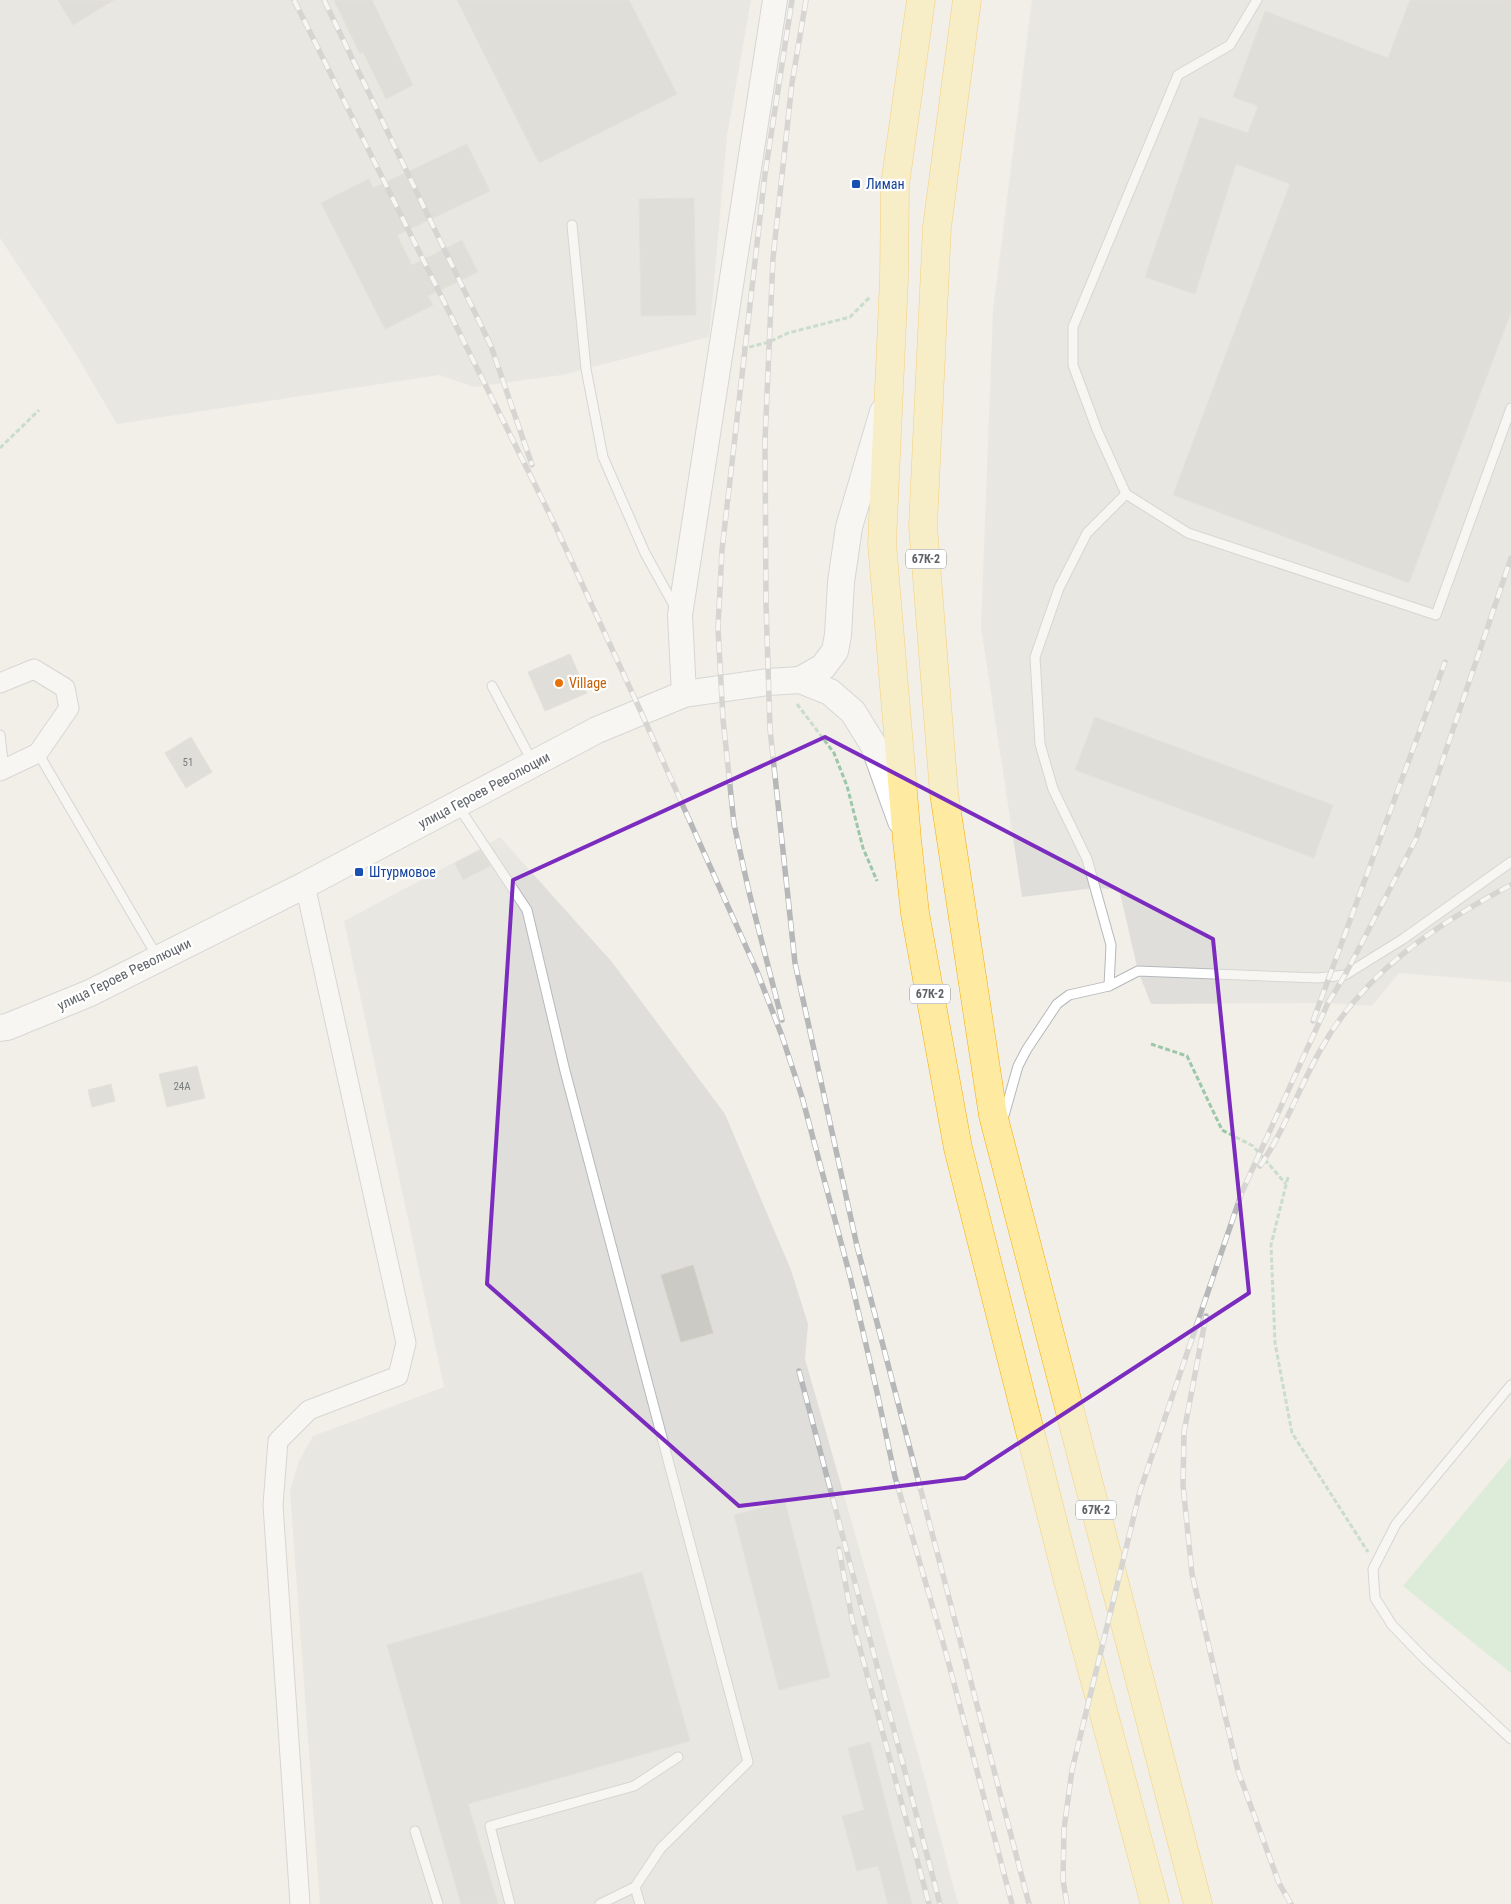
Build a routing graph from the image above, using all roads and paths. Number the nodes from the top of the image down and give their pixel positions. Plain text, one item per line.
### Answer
1 (775, 0) edge
2 (921, 0) edge
3 (967, 0) edge
4 (1257, 0) edge
5 (572, 224) dead end
6 (874, 294) dead end
7 (722, 353) junction
8 (889, 391) junction
9 (1511, 408) edge
10 (39, 410) dead end
11 (0, 448) edge
12 (1126, 494) junction
13 (680, 615) junction
14 (790, 681) junction
15 (0, 682) edge
16 (492, 686) dead end
17 (684, 694) junction
18 (0, 735) edge
19 (38, 753) junction
20 (533, 764) junction
21 (2, 770) edge
22 (457, 804) junction
23 (907, 840) junction
24 (1511, 862) edge
25 (876, 881) dead end
26 (305, 885) junction
27 (158, 958) junction
28 (1109, 986) junction
29 (0, 1028) edge
30 (1151, 1044) dead end
31 (998, 1135) junction
32 (1288, 1176) dead end
33 (1286, 1184) junction
34 (1511, 1385) edge
35 (1375, 1564) junction
36 (1511, 1739) edge
37 (678, 1757) dead end
38 (415, 1831) dead end
39 (635, 1887) junction
40 (300, 1904) edge
41 (438, 1904) edge
42 (510, 1904) edge
43 (600, 1904) edge
44 (640, 1904) edge
45 (1155, 1904) edge
46 (1198, 1904) edge

1 - 7 street
2 - 8 highway, 67К-2
3 - 31 highway, 67К-2
4 - 12 lane
5 - 13 lane
6 - 7 path
7 - 13 street
8 - 14 main road
8 - 23 highway, 67К-2
9 - 12 lane
10 - 11 path
12 - 28 lane
13 - 17 street
14 - 17 main road, улица Героев Революции
14 - 23 main road, улица Героев Революции
14 - 25 path
15 - 19 street
16 - 20 lane
17 - 20 main road, улица Героев Революции
18 - 21 lane
19 - 21 street
19 - 27 lane
20 - 22 main road, улица Героев Революции
22 - 26 main road, улица Героев Революции
22 - 39 lane
23 - 45 highway, 67К-2
24 - 28 lane
26 - 27 main road, улица Героев Революции
26 - 40 street
27 - 29 main road, улица Героев Революции
28 - 31 lane
30 - 33 path
31 - 46 highway, 67К-2
32 - 33 path
33 - 35 path
34 - 35 lane
35 - 36 lane
37 - 42 lane
38 - 41 lane
39 - 43 lane
39 - 44 lane

